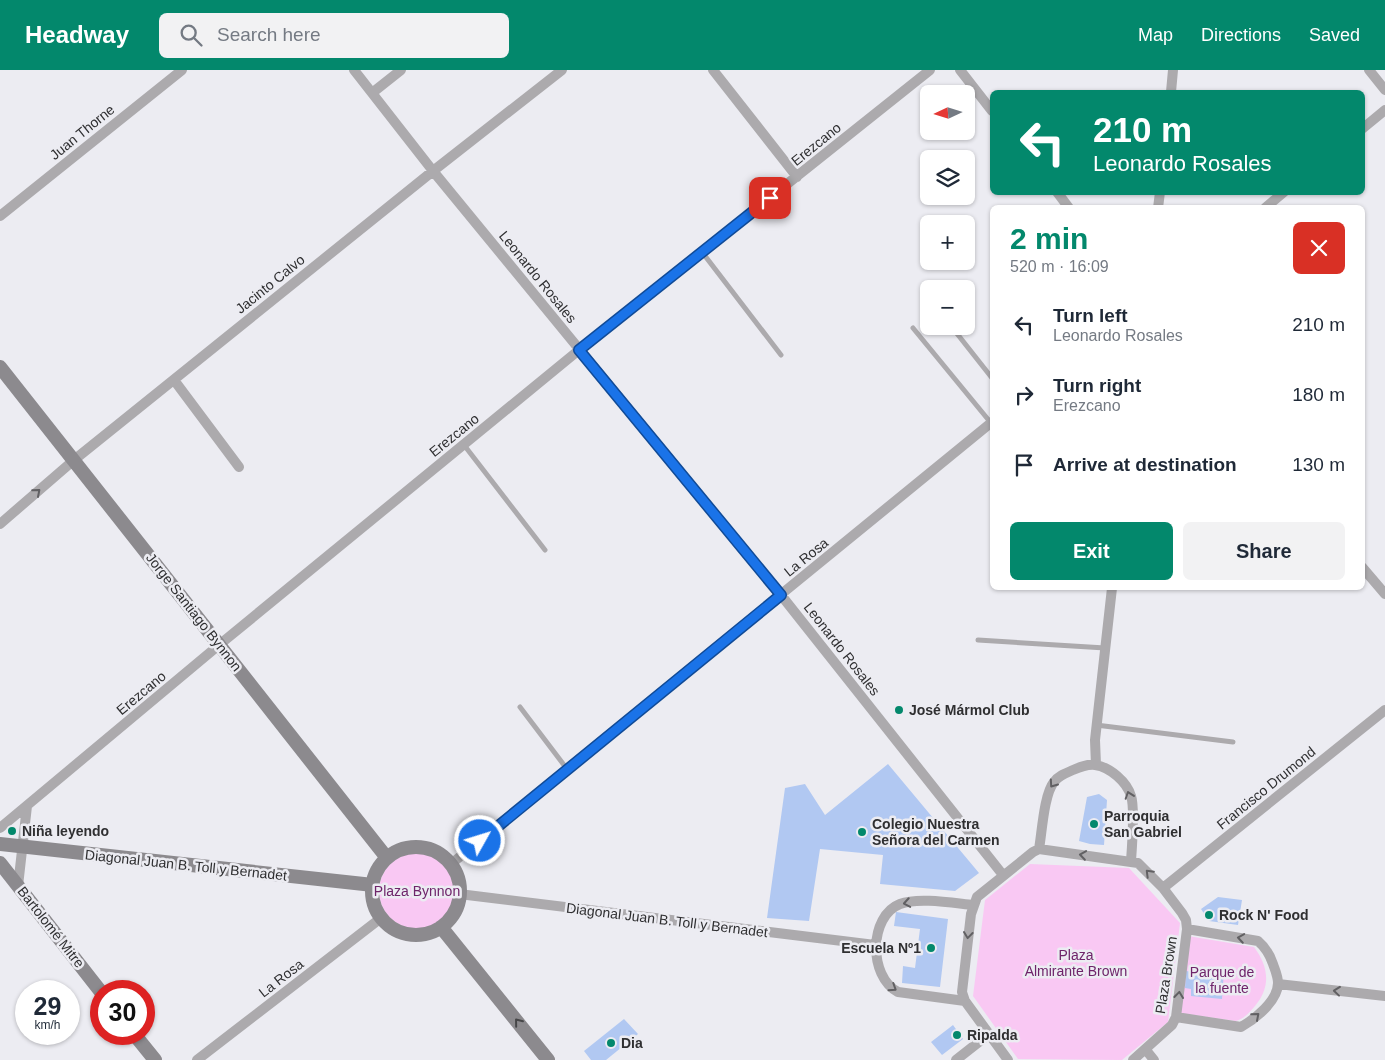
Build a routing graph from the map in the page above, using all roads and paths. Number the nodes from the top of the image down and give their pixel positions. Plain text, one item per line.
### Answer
1 (182, 70) edge
2 (354, 70) edge
3 (400, 70) edge
4 (562, 70) edge
5 (712, 70) edge
6 (930, 70) edge
7 (960, 70) edge
8 (1173, 70) edge
9 (1369, 70) edge
10 (1171, 90) edge
11 (1385, 90) edge
12 (372, 93) junction
13 (990, 108) edge
14 (1385, 110) edge
15 (1365, 127) edge
16 (433, 170) junction
17 (797, 176) junction
18 (1280, 195) edge
19 (1269, 205) edge
20 (0, 216) edge
21 (702, 252) junction
22 (913, 328) dead end
23 (958, 335) edge
24 (579, 350) junction
25 (781, 355) dead end
26 (0, 367) edge
27 (990, 375) edge
28 (174, 380) junction
29 (990, 421) edge
30 (990, 425) edge
31 (464, 445) junction
32 (74, 460) junction
33 (239, 467) dead end
34 (0, 524) edge
35 (545, 550) dead end
36 (1365, 571) edge
37 (1112, 590) edge
38 (1385, 594) edge
39 (781, 595) junction
40 (978, 640) dead end
41 (219, 645) junction
42 (1105, 648) junction
43 (520, 707) dead end
44 (1385, 710) edge
45 (1096, 725) junction
46 (1233, 742) dead end
47 (1096, 765) junction
48 (568, 769) junction
49 (27, 806) junction
50 (0, 828) edge
51 (0, 844) edge
52 (23, 847) junction
53 (1039, 849) junction
54 (387, 858) junction
55 (1131, 861) junction
56 (0, 863) edge
57 (451, 864) junction
58 (1003, 875) junction
59 (373, 885) junction
60 (18, 886) junction
61 (1163, 888) junction
62 (459, 894) junction
63 (973, 905) junction
64 (381, 918) junction
65 (441, 927) junction
66 (1187, 929) junction
67 (875, 945) junction
68 (92, 980) edge
69 (1278, 984) junction
70 (1385, 996) edge
71 (964, 1001) junction
72 (1176, 1017) junction
73 (989, 1034) junction
74 (143, 1045) edge
75 (1146, 1050) junction
76 (155, 1060) edge
77 (198, 1060) edge
78 (548, 1060) edge
79 (956, 1060) edge
80 (1008, 1060) edge
81 (1132, 1060) edge
82 (1154, 1060) edge

1 - 20 street, Juan Thorne
2 - 12 street, Leonardo Rosales
3 - 12 street
4 - 16 street, Jacinto Calvo
5 - 17 street
6 - 17 street, Erezcano
7 - 13 street
8 - 10 street
9 - 11 street
12 - 16 street, Leonardo Rosales
14 - 15 street
16 - 24 street, Leonardo Rosales
16 - 28 street, Jacinto Calvo
17 - 21 street, Erezcano
18 - 19 street
21 - 24 street, Erezcano
21 - 25 lane
22 - 29 lane
23 - 27 lane
24 - 31 street, Erezcano
24 - 39 street, Leonardo Rosales
26 - 32 street, Jorge Santiago Bynnon
28 - 32 street, Jacinto Calvo
28 - 33 street
30 - 39 street, La Rosa
31 - 35 lane
31 - 41 street, Erezcano
34 -> 32 street, Jacinto Calvo
32 - 41 street, Jorge Santiago Bynnon
36 - 38 street
37 - 42 street
39 - 48 street, La Rosa
39 - 58 street, Leonardo Rosales
40 - 42 lane
41 - 49 street, Erezcano
41 - 54 street, Jorge Santiago Bynnon
42 - 45 street
43 - 48 lane
44 - 61 street, Francisco Drumond
45 - 46 lane
45 - 47 street
47 -> 53 street
55 -> 47 street
48 - 57 street, La Rosa
49 - 50 street, Erezcano
49 - 52 street
51 - 52 street, Diagonal Juan B. Toll y Bernadet
52 - 59 street, Diagonal Juan B. Toll y Bernadet
52 - 60 street
55 -> 53 street, Plaza Brown
53 - 58 street
54 - 57 street
54 - 59 street
61 -> 55 street, Plaza Brown
56 - 60 street, Bartolomé Mitre
57 - 62 street
58 - 63 street
59 - 64 street
60 - 68 street, Bartolomé Mitre
61 - 66 street, Plaza Brown
62 - 65 street
62 - 67 street, Diagonal Juan B. Toll y Bernadet
63 -> 67 street
63 -> 71 street
64 - 65 street
64 - 77 street, La Rosa
78 -> 65 street
69 -> 66 street
72 -> 66 street, Plaza Brown
67 -> 71 street
70 -> 69 street
72 -> 69 street
71 - 73 street
72 - 75 street, Plaza Brown
73 - 79 street
73 - 80 street
74 - 76 street
75 - 81 street, Plaza Brown
75 - 82 street

